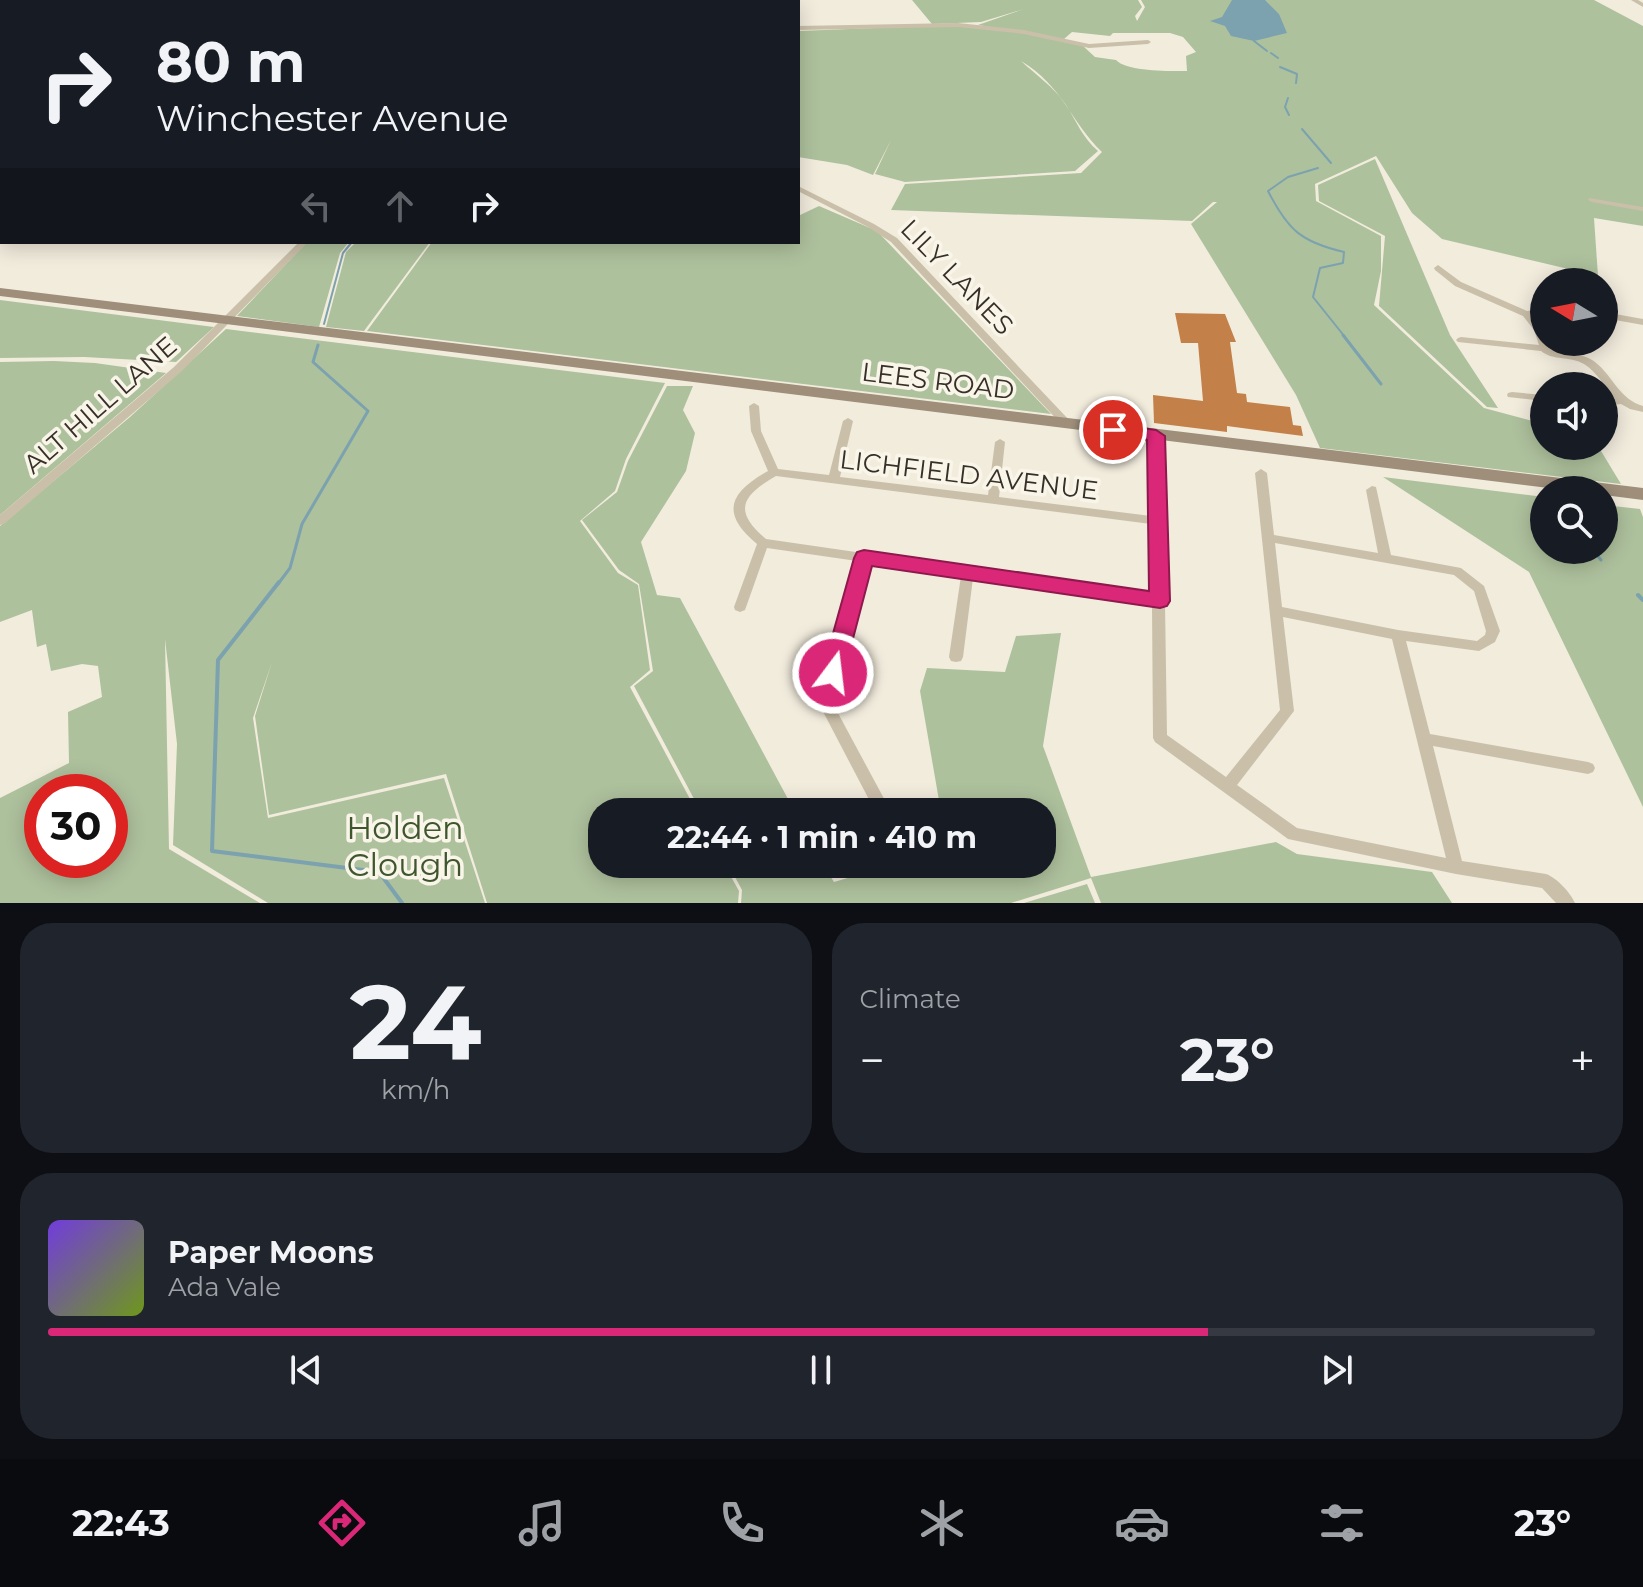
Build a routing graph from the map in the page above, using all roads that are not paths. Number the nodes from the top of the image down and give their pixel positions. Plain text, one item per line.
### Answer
1 (1634, 0) edge
2 (1643, 5) edge
3 (800, 28) edge
4 (1148, 42) dead end
5 (800, 189) edge
6 (1592, 200) dead end
7 (1643, 209) edge
8 (302, 244) edge
9 (1438, 268) dead end
10 (0, 292) edge
11 (1526, 314) junction
12 (1530, 314) edge
13 (1618, 318) edge
14 (1530, 319) edge
15 (227, 320) junction
16 (1643, 322) edge
17 (1454, 330) dead end
18 (1530, 347) edge
19 (1562, 356) edge
20 (1512, 395) dead end
21 (1530, 397) edge
22 (1618, 401) edge
23 (1621, 401) junction
24 (754, 406) dead end
25 (1643, 409) edge
26 (848, 421) dead end
27 (1066, 423) junction
28 (1156, 436) junction
29 (1000, 442) dead end
30 (774, 472) junction
31 (1261, 473) dead end
32 (833, 480) junction
33 (1372, 490) dead end
34 (1643, 494) edge
35 (993, 500) junction
36 (0, 521) edge
37 (1158, 521) junction
38 (1268, 538) junction
39 (763, 543) junction
40 (1385, 557) junction
41 (864, 558) junction
42 (968, 573) junction
43 (1160, 601) junction
44 (740, 607) dead end
45 (1276, 611) junction
46 (1398, 635) junction
47 (956, 657) dead end
48 (1425, 739) junction
49 (1588, 768) dead end
50 (1227, 787) junction
51 (876, 798) edge
52 (1456, 867) junction
53 (1567, 903) edge

1 - 2 street
3 - 4 street
5 - 27 street, LILY LANES
6 - 7 street
8 - 15 street, ALT HILL LANE
9 - 11 street
10 - 15 main road, LEES ROAD
11 - 12 street
11 - 14 street
13 - 16 street
15 - 27 main road, LEES ROAD
15 - 36 street, ALT HILL LANE
17 - 18 street
19 - 23 street
20 - 21 street
22 - 23 street
23 - 25 street
24 - 30 street
26 - 32 street
27 - 28 main road, LEES ROAD
28 - 34 main road, LEES ROAD
28 - 37 street
29 - 35 street
30 - 32 street, LICHFIELD AVENUE
30 - 39 street
31 - 38 street
32 - 35 street, LICHFIELD AVENUE
33 - 40 street
35 - 37 street, LICHFIELD AVENUE
37 - 43 street
38 - 40 street
38 - 45 street
39 - 41 street
39 - 44 street
40 - 46 street
41 - 42 street
41 - 51 street
42 - 43 street
42 - 47 street
43 - 50 street
45 - 46 street
45 - 50 street
46 - 48 street
48 - 49 street
48 - 52 street
50 - 52 street
52 - 53 street

